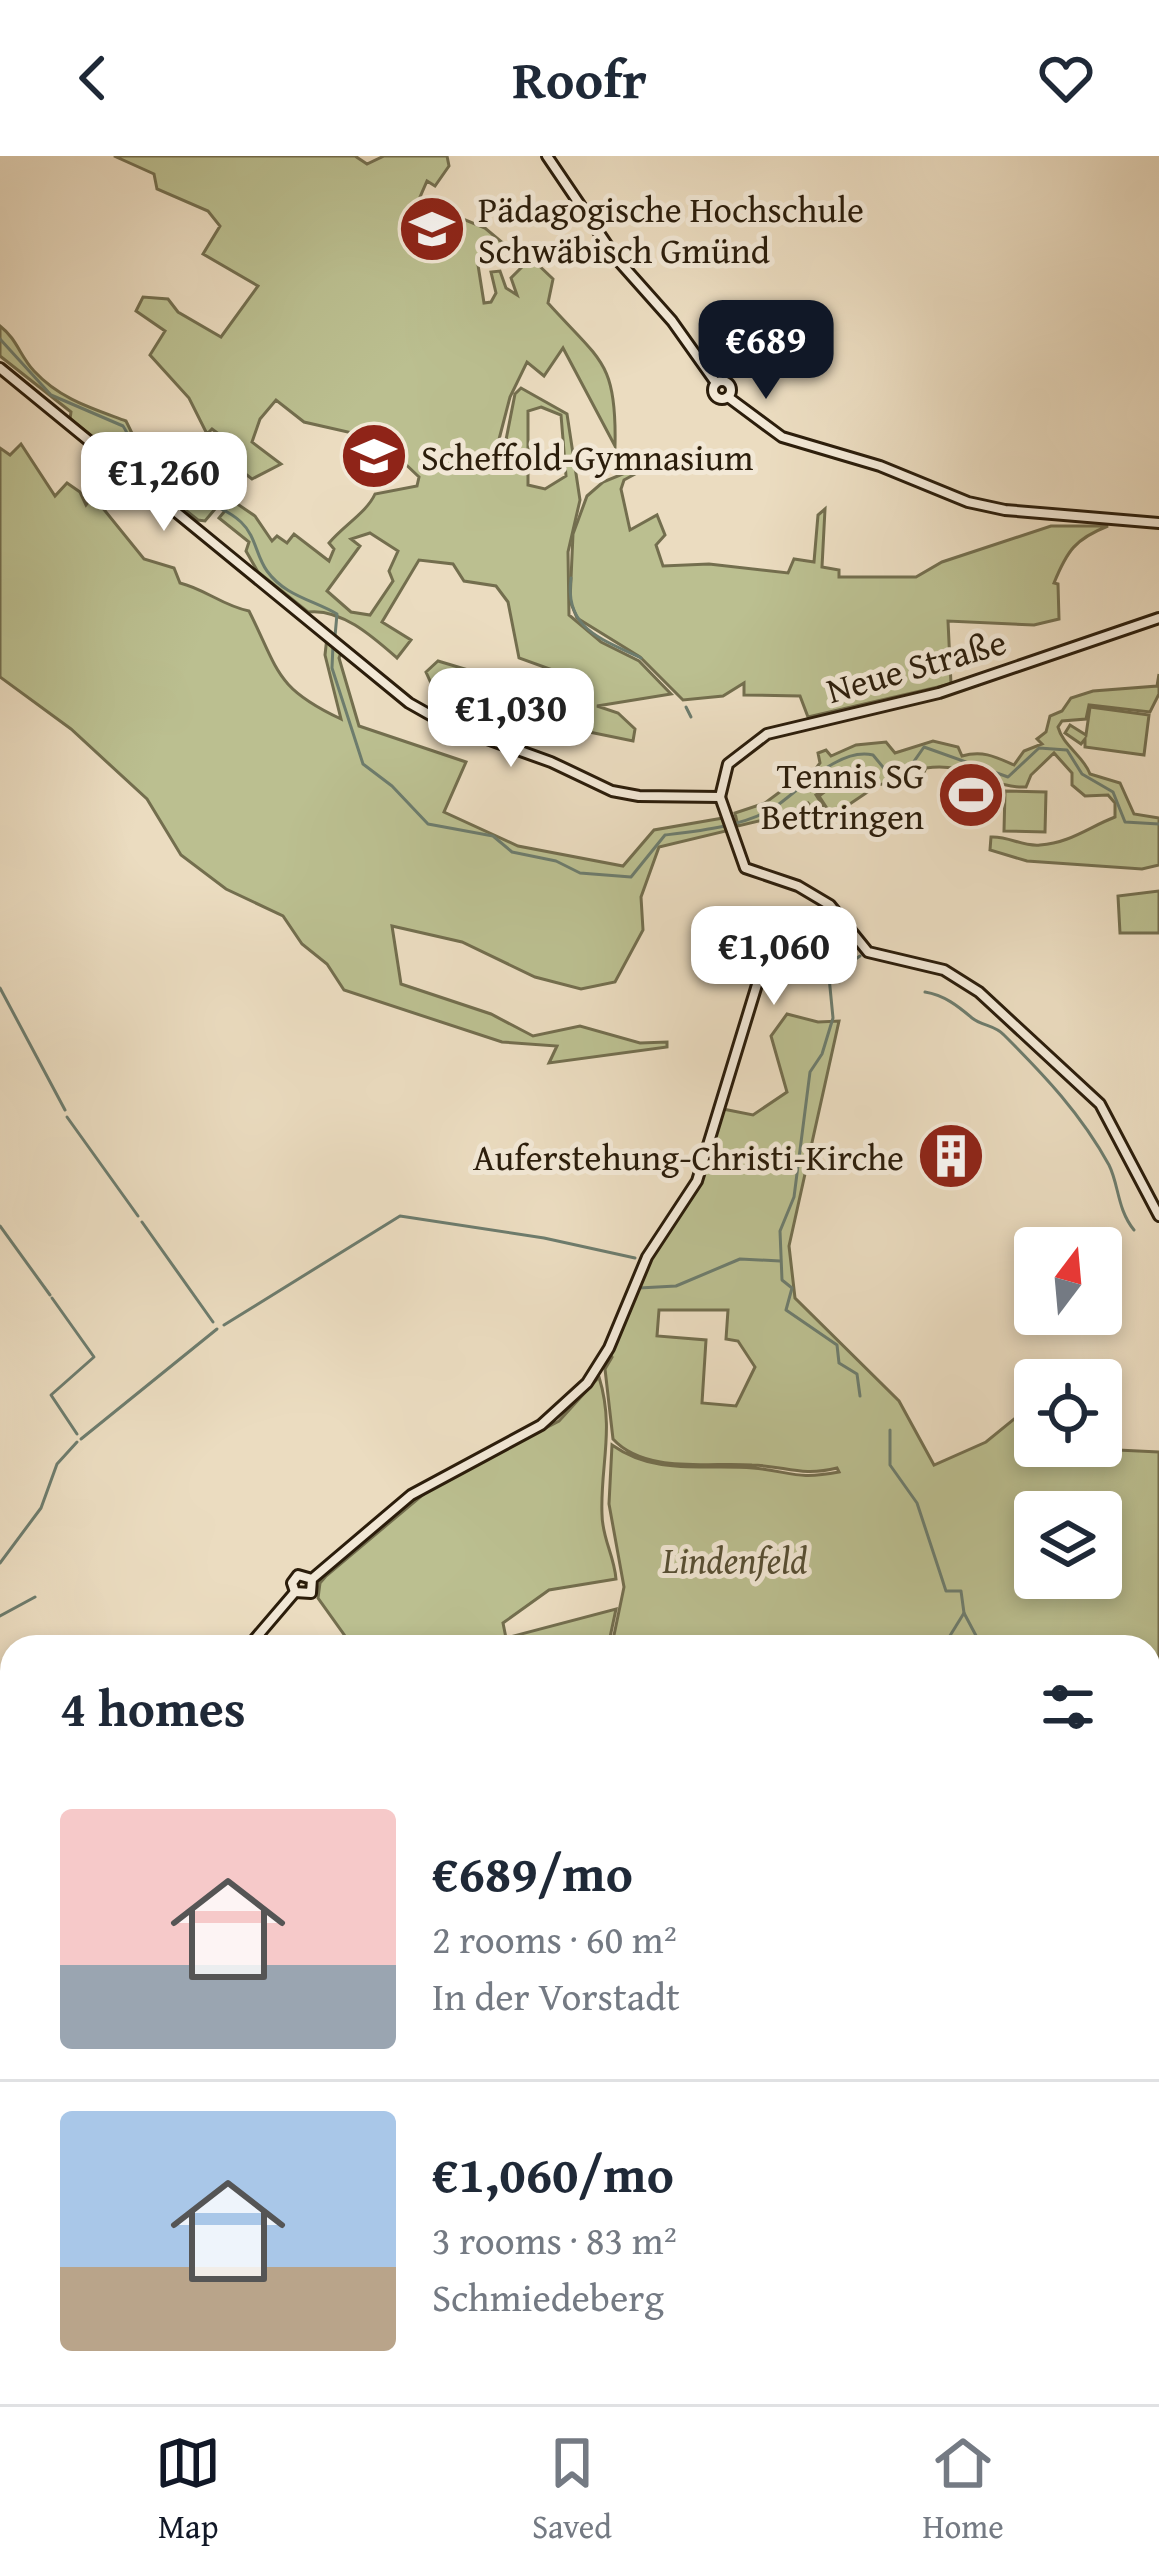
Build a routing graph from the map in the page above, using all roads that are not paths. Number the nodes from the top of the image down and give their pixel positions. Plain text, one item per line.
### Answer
1 (547, 156) edge
2 (0, 368) edge
3 (1159, 523) edge
4 (1159, 618) edge
5 (720, 796) junction
6 (855, 937) junction
7 (1159, 1216) edge
8 (258, 1635) edge

1 - 3 street
2 - 5 street
4 - 5 street, Neue Straße
5 - 6 street
6 - 7 street
6 - 8 street

